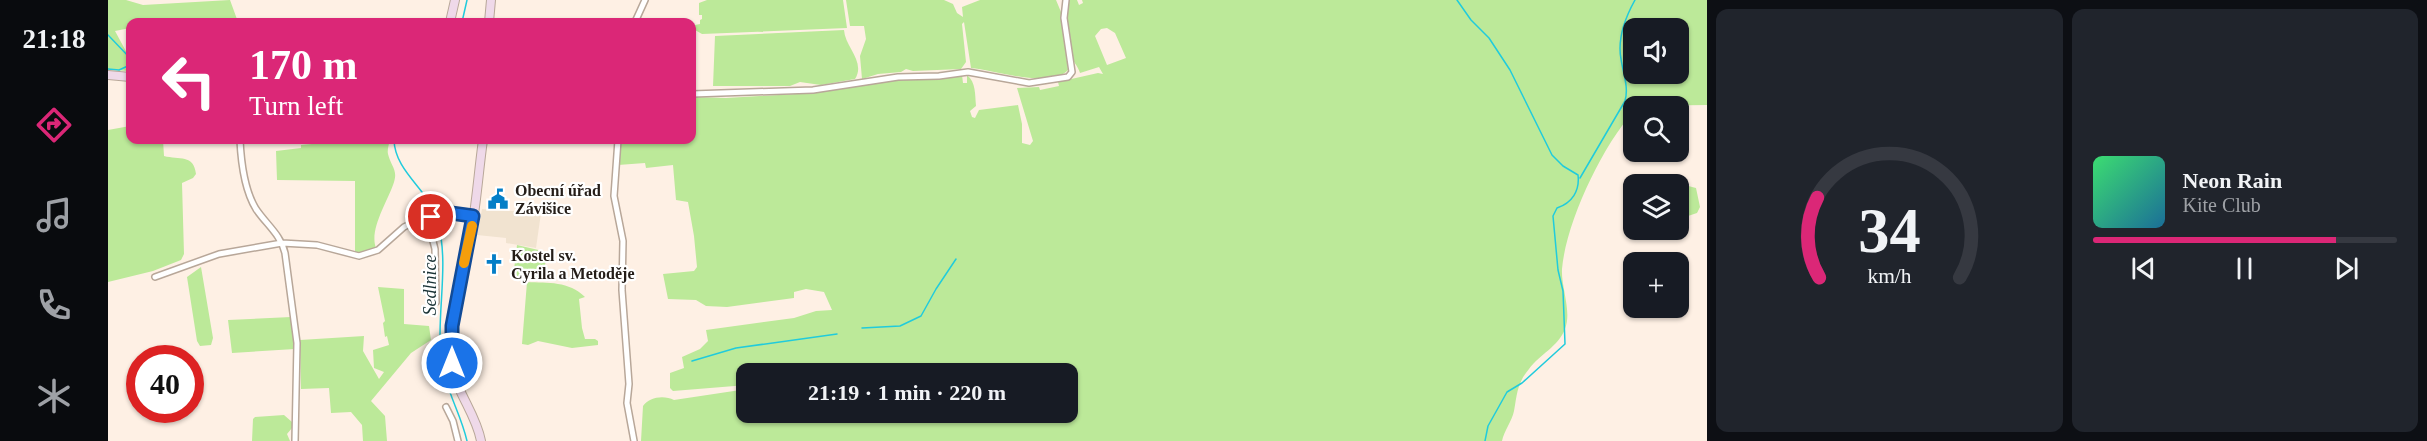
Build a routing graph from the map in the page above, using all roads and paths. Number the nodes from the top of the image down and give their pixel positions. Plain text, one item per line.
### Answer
1 (455, 0) edge
2 (490, 0) edge
3 (645, 0) edge
4 (1066, 0) edge
5 (451, 18) edge
6 (489, 18) edge
7 (637, 18) edge
8 (108, 75) edge
9 (126, 76) edge
10 (696, 94) edge
11 (241, 144) edge
12 (482, 144) edge
13 (618, 144) edge
14 (473, 216) junction
15 (429, 218) junction
16 (282, 243) junction
17 (155, 277) dead end
18 (436, 302) dead end
19 (446, 407) dead end
20 (295, 441) edge
21 (458, 441) edge
22 (481, 441) edge
23 (634, 441) edge

1 - 5 street
2 - 6 street
3 - 7 street
4 - 10 street
8 - 9 street
11 - 16 street
12 - 14 street
13 - 23 street
14 - 15 street
14 - 22 street
15 - 16 street
15 - 18 street
16 - 17 street
16 - 20 street
19 - 21 street

